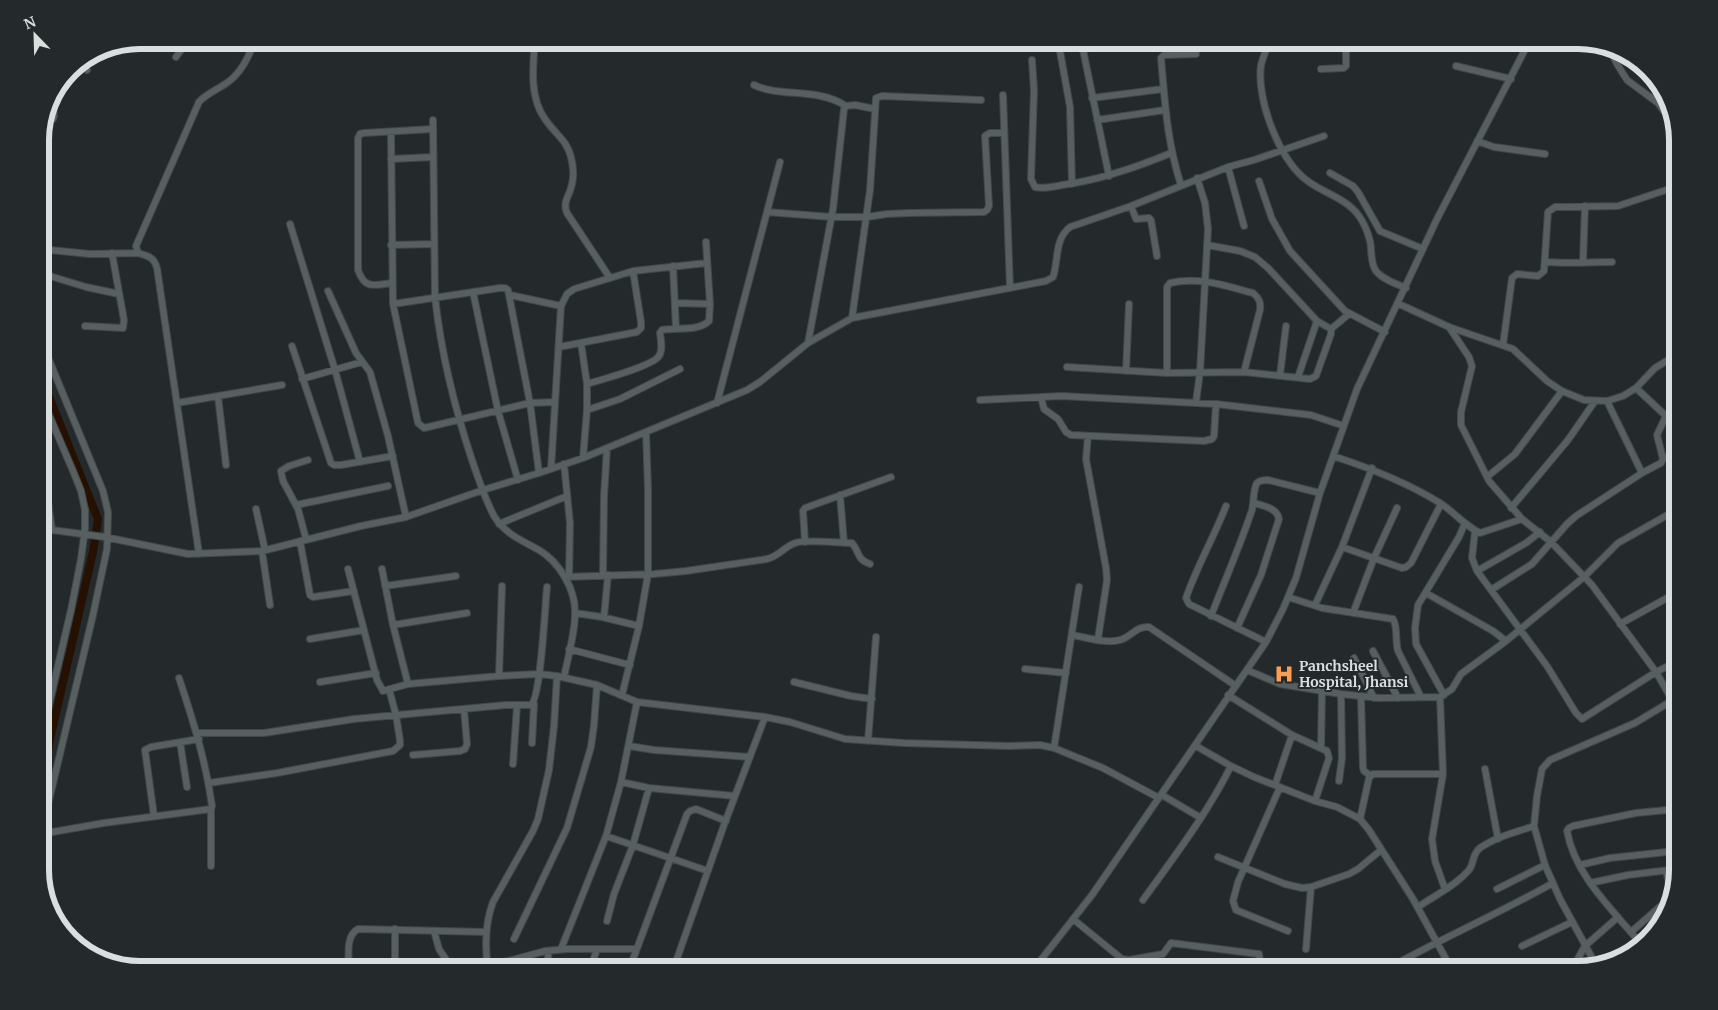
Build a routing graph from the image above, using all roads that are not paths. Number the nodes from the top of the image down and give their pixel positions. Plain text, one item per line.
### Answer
1 (182, 49) edge
2 (252, 49) edge
3 (535, 49) edge
4 (1060, 49) edge
5 (1083, 49) edge
6 (1267, 49) edge
7 (1346, 49) edge
8 (1526, 49) edge
9 (1196, 54) dead end
10 (1613, 56) edge
11 (176, 57) dead end
12 (1032, 60) dead end
13 (1456, 66) dead end
14 (85, 67) edge
15 (1321, 69) dead end
16 (87, 70) dead end
17 (1511, 79) junction
18 (754, 85) dead end
19 (1163, 89) junction
20 (1003, 95) dead end
21 (1092, 98) junction
22 (981, 100) dead end
23 (846, 106) junction
24 (875, 109) junction
25 (1165, 110) junction
26 (1665, 112) edge
27 (433, 120) dead end
28 (1097, 120) junction
29 (433, 130) junction
30 (391, 132) junction
31 (1004, 133) junction
32 (1324, 136) dead end
33 (1477, 141) junction
34 (1282, 151) junction
35 (1171, 153) junction
36 (1544, 154) dead end
37 (433, 157) junction
38 (391, 159) junction
39 (780, 162) dead end
40 (1228, 167) junction
41 (1330, 173) dead end
42 (1108, 176) junction
43 (1197, 178) junction
44 (1259, 181) dead end
45 (1072, 184) junction
46 (1181, 185) junction
47 (1669, 189) edge
48 (1131, 206) junction
49 (1585, 206) junction
50 (767, 212) junction
51 (832, 217) junction
52 (867, 217) junction
53 (290, 224) dead end
54 (1244, 226) dead end
55 (706, 242) dead end
56 (434, 244) junction
57 (391, 245) junction
58 (1207, 245) junction
59 (1423, 249) junction
60 (49, 250) edge
61 (138, 252) junction
62 (112, 253) junction
63 (1157, 256) dead end
64 (1546, 262) junction
65 (1583, 262) junction
66 (1612, 262) dead end
67 (708, 263) junction
68 (673, 266) junction
69 (633, 271) junction
70 (49, 276) edge
71 (610, 278) junction
72 (1205, 281) junction
73 (392, 283) junction
74 (1010, 288) junction
75 (1406, 288) junction
76 (328, 291) dead end
77 (473, 292) junction
78 (119, 294) junction
79 (510, 295) junction
80 (435, 297) junction
81 (675, 303) junction
82 (393, 304) junction
83 (710, 304) junction
84 (1129, 304) dead end
85 (1399, 304) junction
86 (561, 306) junction
87 (1349, 314) junction
88 (852, 318) junction
89 (1317, 321) junction
90 (85, 326) dead end
91 (1286, 326) dead end
92 (1448, 327) junction
93 (676, 329) junction
94 (1331, 329) junction
95 (1385, 332) junction
96 (581, 343) junction
97 (808, 343) junction
98 (1503, 344) junction
99 (292, 346) dead end
100 (559, 347) junction
101 (1669, 359) edge
102 (49, 360) edge
103 (362, 362) junction
104 (1067, 368) dead end
105 (680, 369) dead end
106 (335, 370) junction
107 (1126, 371) junction
108 (1200, 372) junction
109 (1244, 372) junction
110 (1167, 373) junction
111 (1280, 375) junction
112 (1298, 377) junction
113 (302, 379) junction
114 (586, 384) junction
115 (282, 385) dead end
116 (1636, 388) junction
117 (1562, 391) junction
118 (218, 396) junction
119 (1041, 397) junction
120 (980, 400) dead end
121 (1595, 401) junction
122 (1607, 401) junction
123 (555, 402) junction
124 (1196, 402) junction
125 (177, 403) junction
126 (530, 403) junction
127 (717, 403) junction
128 (1216, 404) junction
129 (586, 410) junction
130 (498, 411) junction
131 (49, 415) edge
132 (1666, 416) junction
133 (1669, 418) edge
134 (459, 420) junction
135 (1344, 426) junction
136 (646, 432) junction
137 (1088, 436) junction
138 (607, 448) junction
139 (393, 456) junction
140 (1333, 456) junction
141 (1669, 456) edge
142 (583, 458) junction
143 (1663, 459) junction
144 (308, 460) dead end
145 (360, 462) junction
146 (564, 464) junction
147 (226, 465) dead end
148 (1372, 468) junction
149 (551, 469) junction
150 (538, 473) junction
151 (1642, 473) junction
152 (891, 477) dead end
153 (1487, 477) junction
154 (518, 480) junction
155 (388, 486) dead end
156 (483, 490) junction
157 (1320, 493) junction
158 (840, 495) junction
159 (567, 496) junction
160 (1254, 503) junction
161 (1441, 504) junction
162 (296, 505) junction
163 (1226, 506) dead end
164 (1397, 508) dead end
165 (1512, 508) junction
166 (49, 509) edge
167 (256, 510) dead end
168 (1669, 514) edge
169 (406, 517) junction
170 (1522, 519) junction
171 (1465, 523) junction
172 (499, 524) junction
173 (49, 529) edge
174 (52, 530) junction
175 (1476, 531) junction
176 (1540, 532) junction
177 (87, 535) junction
178 (106, 538) junction
179 (303, 540) junction
180 (805, 542) junction
181 (1551, 542) junction
182 (844, 543) junction
183 (1342, 547) junction
184 (263, 550) junction
185 (199, 554) junction
186 (1374, 558) junction
187 (870, 564) dead end
188 (348, 569) dead end
189 (382, 569) dead end
190 (1477, 572) junction
191 (648, 574) junction
192 (605, 575) junction
193 (456, 576) dead end
194 (567, 577) junction
195 (1584, 577) junction
196 (385, 586) junction
197 (502, 586) dead end
198 (547, 587) dead end
199 (1079, 587) dead end
200 (1491, 590) junction
201 (354, 591) junction
202 (1426, 593) junction
203 (1288, 597) junction
204 (1669, 597) edge
205 (270, 605) dead end
206 (1316, 606) junction
207 (467, 613) dead end
208 (575, 613) junction
209 (1353, 613) junction
210 (1211, 616) junction
211 (604, 618) junction
212 (1620, 624) junction
213 (393, 625) junction
214 (639, 626) junction
215 (1237, 628) junction
216 (364, 630) junction
217 (1520, 630) junction
218 (1072, 635) junction
219 (876, 637) dead end
220 (1098, 639) junction
221 (310, 640) dead end
222 (1266, 642) junction
223 (1506, 642) junction
224 (569, 649) junction
225 (1373, 651) dead end
226 (1354, 658) dead end
227 (630, 665) junction
228 (1669, 666) edge
229 (1025, 669) dead end
230 (1247, 670) junction
231 (1656, 672) junction
232 (376, 673) junction
233 (1066, 673) junction
234 (539, 674) junction
235 (500, 676) junction
236 (561, 677) junction
237 (179, 678) dead end
238 (320, 682) dead end
239 (794, 682) dead end
240 (408, 684) junction
241 (597, 685) junction
242 (1236, 686) junction
243 (389, 690) junction
244 (1669, 690) edge
245 (1322, 691) junction
246 (1340, 694) junction
247 (622, 695) junction
248 (1228, 695) junction
249 (1442, 696) junction
250 (1361, 697) junction
251 (1374, 698) junction
252 (1398, 698) junction
253 (1421, 698) junction
254 (872, 699) junction
255 (637, 702) junction
256 (1669, 702) edge
257 (49, 704) edge
258 (534, 704) junction
259 (517, 706) junction
260 (464, 709) junction
261 (396, 715) junction
262 (765, 717) junction
263 (1292, 735) junction
264 (198, 736) junction
265 (868, 741) junction
266 (180, 742) junction
267 (532, 743) dead end
268 (629, 746) junction
269 (1196, 746) junction
270 (1054, 748) junction
271 (1321, 748) junction
272 (413, 755) dead end
273 (750, 757) junction
274 (513, 764) dead end
275 (1231, 766) junction
276 (1485, 768) dead end
277 (1443, 774) junction
278 (1371, 776) junction
279 (1339, 781) dead end
280 (621, 782) junction
281 (209, 783) junction
282 (1277, 786) junction
283 (187, 787) dead end
284 (649, 788) junction
285 (735, 796) junction
286 (1161, 796) junction
287 (1315, 801) junction
288 (49, 802) edge
289 (211, 809) junction
290 (1669, 810) edge
291 (154, 816) junction
292 (1201, 818) junction
293 (1360, 819) junction
294 (726, 821) junction
295 (1534, 826) junction
296 (49, 834) edge
297 (606, 836) junction
298 (1498, 839) junction
299 (633, 845) junction
300 (1381, 850) junction
301 (1667, 852) dead end
302 (1218, 858) dead end
303 (671, 859) junction
304 (1545, 865) junction
305 (1580, 865) junction
306 (211, 866) dead end
307 (1245, 867) junction
308 (708, 870) junction
309 (1666, 871) joint
310 (1668, 881) edge
311 (1553, 883) junction
312 (1590, 884) junction
313 (1311, 887) junction
314 (1444, 889) junction
315 (1497, 889) dead end
316 (1143, 900) dead end
317 (1663, 903) edge
318 (1418, 907) junction
319 (1618, 917) junction
320 (1073, 919) junction
321 (607, 921) dead end
322 (1572, 922) junction
323 (395, 929) junction
324 (434, 931) junction
325 (1288, 931) dead end
326 (486, 932) junction
327 (1632, 932) junction
328 (514, 939) dead end
329 (1637, 939) edge
330 (1437, 941) junction
331 (1522, 946) dead end
332 (1585, 946) junction
333 (561, 949) junction
334 (597, 949) junction
335 (636, 949) junction
336 (1306, 949) dead end
337 (549, 951) junction
338 (1593, 960) edge
339 (349, 961) edge
340 (395, 961) edge
341 (447, 961) edge
342 (487, 961) edge
343 (513, 961) edge
344 (547, 961) edge
345 (593, 961) edge
346 (632, 961) edge
347 (676, 961) edge
348 (1040, 961) edge
349 (1260, 961) edge
350 (1401, 961) edge
351 (1447, 961) edge
352 (1577, 961) edge

1 - 11 street
2 - 61 street
3 - 71 street
4 - 45 street
5 - 21 street
6 - 34 street
7 - 15 street
8 - 17 street
9 - 19 street
10 - 26 street
12 - 45 street
13 - 17 street
14 - 16 street
17 - 33 street
18 - 23 street
19 - 21 street
19 - 25 street
20 - 31 street
21 - 28 street
22 - 24 street
23 - 24 street
23 - 51 street
24 - 52 street
25 - 28 street
25 - 35 street
27 - 29 street
28 - 42 street
29 - 30 street
29 - 37 street
30 - 38 street
30 - 73 street
31 - 52 street
31 - 74 street
32 - 34 street
33 - 36 street
33 - 59 street
34 - 40 street
34 - 75 street
35 - 42 street
35 - 46 street
37 - 38 street
37 - 56 street
38 - 57 street
39 - 50 street
40 - 43 street
40 - 54 street
41 - 59 street
42 - 45 street
43 - 46 street
43 - 58 street
44 - 87 street
46 - 48 street
47 - 49 street
48 - 63 street
48 - 74 street
49 - 64 street
49 - 65 street
50 - 51 street
50 - 127 street
51 - 52 street
51 - 97 street
52 - 88 street
53 - 106 street
55 - 67 street
56 - 57 street
56 - 80 street
57 - 73 street
58 - 72 street
58 - 89 street
59 - 75 street
60 - 62 street
61 - 62 street
61 - 125 street
62 - 78 street
64 - 65 street
64 - 98 street
65 - 66 street
67 - 68 street
67 - 83 street
68 - 69 street
68 - 81 street
69 - 71 street
69 - 96 street
70 - 78 street
71 - 86 street
72 - 108 street
72 - 109 street
72 - 110 street
73 - 82 street
74 - 88 street
75 - 85 street
76 - 103 street
77 - 79 street
77 - 80 street
77 - 130 street
78 - 90 street
79 - 86 street
79 - 126 street
80 - 82 street
80 - 134 street
81 - 83 street
81 - 93 street
82 - 134 street
83 - 93 street
84 - 107 street
85 - 92 street
85 - 95 street
86 - 100 street
87 - 94 street
87 - 95 street
88 - 97 street
89 - 94 street
89 - 112 street
91 - 111 street
92 - 98 street
92 - 153 street
93 - 114 street
94 - 112 street
95 - 135 street
96 - 100 street
96 - 114 street
97 - 127 street
98 - 117 street
99 - 113 street
100 - 123 street
101 - 116 street
102 - 178 street
103 - 106 street
103 - 139 street
104 - 107 street
105 - 129 street
106 - 113 street
106 - 145 street
107 - 110 street
108 - 109 street
108 - 110 street
108 - 124 street
109 - 111 street
111 - 112 street
113 - 145 street
114 - 129 street
115 - 118 street
116 - 122 street
116 - 132 street
117 - 121 street
117 - 153 street
118 - 125 street
118 - 147 street
119 - 120 street
119 - 124 street
119 - 137 street
121 - 122 street
121 - 165 street
122 - 151 street
123 - 126 street
123 - 149 street
124 - 128 street
125 - 185 street
126 - 130 street
126 - 150 street
127 - 136 street
128 - 135 street
128 - 137 street
129 - 142 street
130 - 134 street
130 - 154 street
131 - 177 street
132 - 133 street
132 - 143 street
134 - 156 street
135 - 140 street
136 - 138 street
136 - 191 street
137 - 220 street
138 - 142 street
138 - 192 street
139 - 145 street
139 - 169 street
140 - 148 street
140 - 157 street
141 - 143 street
142 - 146 street
143 - 151 street
144 - 162 street
146 - 149 street
146 - 159 street
148 - 161 street
148 - 183 street
149 - 150 street
150 - 154 street
151 - 181 street
152 - 158 street
153 - 165 street
154 - 156 street
155 - 162 street
156 - 169 street
156 - 172 street
157 - 160 street
157 - 203 street
158 - 180 street
158 - 182 street
159 - 172 street
159 - 194 street
160 - 210 street
160 - 215 street
161 - 171 street
161 - 186 street
162 - 179 street
163 - 210 street
164 - 186 street
165 - 170 street
166 - 174 street
167 - 184 street
168 - 195 street
169 - 179 street
170 - 175 street
170 - 176 street
171 - 175 street
171 - 202 street
172 - 194 street
173 - 174 street
174 - 177 street
175 - 190 street
176 - 181 street
176 - 190 street
177 - 178 street
177 - 257 street
178 - 185 street
178 - 288 street
179 - 184 street
179 - 201 street
180 - 182 street
180 - 191 street
181 - 195 street
181 - 200 street
182 - 187 street
183 - 186 street
183 - 206 street
184 - 185 street
184 - 205 street
186 - 209 street
188 - 201 street
189 - 196 street
190 - 200 street
191 - 192 street
191 - 214 street
192 - 194 street
192 - 211 street
193 - 196 street
194 - 208 street
195 - 212 street
195 - 217 street
196 - 213 street
197 - 235 street
198 - 234 street
199 - 218 street
200 - 217 street
201 - 216 street
202 - 223 street
202 - 249 street
203 - 206 street
203 - 222 street
204 - 212 street
206 - 209 street
207 - 213 street
208 - 211 street
208 - 224 street
209 - 253 street
210 - 215 street
211 - 214 street
212 - 231 street
213 - 240 street
214 - 227 street
215 - 222 street
216 - 221 street
216 - 232 street
217 - 223 street
217 - 231 street
218 - 220 street
218 - 233 street
219 - 254 street
220 - 242 street
222 - 230 street
223 - 249 street
224 - 227 street
224 - 236 street
225 - 252 street
226 - 251 street
227 - 247 street
228 - 231 street
229 - 233 street
230 - 242 street
230 - 245 street
231 - 244 street
232 - 238 street
232 - 243 street
233 - 270 street
234 - 235 street
234 - 236 street
234 - 258 street
235 - 240 street
236 - 241 street
236 - 326 street
237 - 264 street
239 - 254 street
240 - 243 street
241 - 247 street
241 - 328 street
242 - 248 street
243 - 261 street
245 - 246 street
245 - 271 street
246 - 250 street
246 - 279 street
247 - 255 street
248 - 263 street
248 - 269 street
249 - 253 street
249 - 277 street
250 - 251 street
250 - 278 street
251 - 252 street
252 - 253 street
254 - 265 street
255 - 262 street
255 - 268 street
256 - 295 street
258 - 259 street
258 - 267 street
259 - 260 street
259 - 274 street
260 - 261 street
260 - 272 street
261 - 264 street
261 - 281 street
262 - 265 street
262 - 273 street
263 - 271 street
263 - 282 street
264 - 266 street
264 - 281 street
265 - 270 street
266 - 283 street
266 - 291 street
268 - 273 street
268 - 280 street
269 - 275 street
269 - 286 street
270 - 286 street
271 - 287 street
273 - 285 street
275 - 282 street
275 - 292 street
276 - 298 street
277 - 278 street
277 - 314 street
278 - 293 street
280 - 284 street
280 - 297 street
281 - 289 street
282 - 287 street
282 - 307 street
284 - 285 street
284 - 299 street
285 - 294 street
286 - 292 street
286 - 320 street
287 - 293 street
289 - 291 street
289 - 306 street
290 - 305 street
291 - 296 street
292 - 316 street
293 - 300 street
294 - 303 street
294 - 308 street
295 - 298 street
295 - 304 street
297 - 299 street
297 - 333 street
298 - 314 street
299 - 303 street
299 - 321 street
300 - 313 street
300 - 318 street
301 - 305 street
302 - 307 street
303 - 308 street
303 - 335 street
304 - 311 street
304 - 315 street
305 - 312 street
307 - 313 street
307 - 325 street
308 - 347 street
309 - 310 street
309 - 312 street
311 - 322 street
311 - 330 street
312 - 319 street
313 - 336 street
314 - 318 street
317 - 327 street
318 - 330 street
319 - 327 street
319 - 332 street
320 - 348 street
320 - 349 street
322 - 331 street
322 - 332 street
323 - 324 street
323 - 339 street
323 - 340 street
324 - 326 street
324 - 341 street
326 - 342 street
327 - 329 street
330 - 350 street
330 - 351 street
332 - 338 street
332 - 352 street
333 - 334 street
333 - 337 street
334 - 335 street
334 - 345 street
335 - 346 street
337 - 343 street
337 - 344 street

